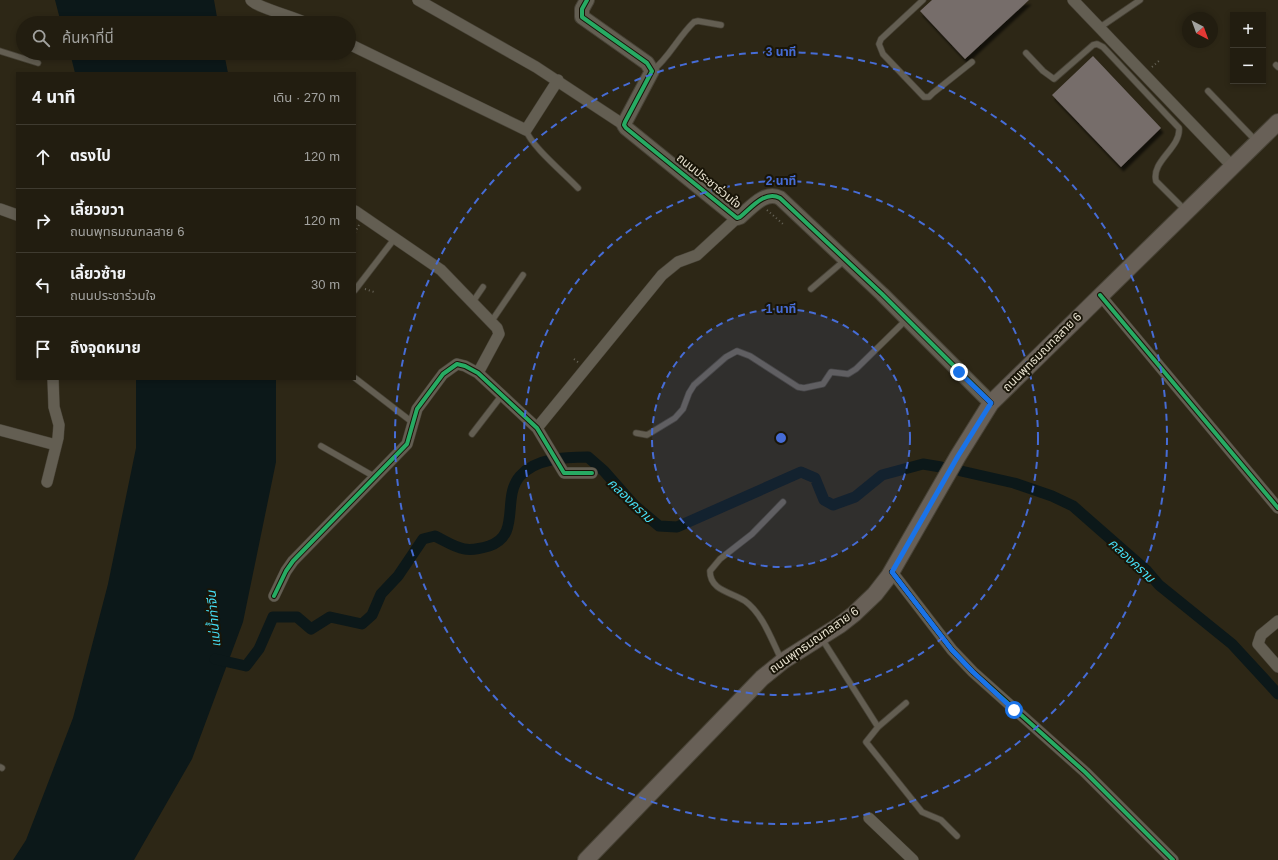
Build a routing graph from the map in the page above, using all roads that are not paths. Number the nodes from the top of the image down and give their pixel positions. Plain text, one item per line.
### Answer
1 (251, 0) edge
2 (418, 0) edge
3 (587, 0) edge
4 (923, 0) edge
5 (1073, 0) edge
6 (1140, 0) edge
7 (289, 16) edge
8 (721, 25) dead end
9 (1099, 28) junction
10 (356, 47) edge
11 (0, 51) edge
12 (1026, 53) dead end
13 (16, 56) edge
14 (28, 60) edge
15 (972, 62) dead end
16 (38, 63) dead end
17 (652, 71) junction
18 (558, 80) junction
19 (1208, 91) dead end
20 (1278, 122) edge
21 (624, 125) junction
22 (526, 130) junction
23 (1257, 142) junction
24 (1232, 166) junction
25 (578, 188) dead end
26 (0, 209) edge
27 (1186, 211) junction
28 (356, 213) edge
29 (16, 215) edge
30 (737, 218) junction
31 (395, 238) junction
32 (845, 260) junction
33 (523, 275) dead end
34 (483, 287) dead end
35 (356, 289) edge
36 (811, 289) dead end
37 (1100, 295) junction
38 (472, 303) junction
39 (906, 320) junction
40 (491, 322) junction
41 (478, 373) junction
42 (356, 379) edge
43 (53, 380) edge
44 (502, 395) junction
45 (991, 403) junction
46 (412, 422) junction
47 (537, 428) junction
48 (0, 430) edge
49 (636, 433) dead end
50 (472, 434) dead end
51 (56, 445) junction
52 (321, 446) dead end
53 (592, 473) dead end
54 (375, 477) junction
55 (47, 482) dead end
56 (783, 502) dead end
57 (1278, 508) edge
58 (892, 572) junction
59 (274, 596) dead end
60 (1278, 621) edge
61 (820, 637) junction
62 (783, 661) junction
63 (1278, 667) edge
64 (906, 703) dead end
65 (878, 727) junction
66 (869, 818) dead end
67 (957, 836) dead end
68 (588, 859) edge
69 (913, 860) edge
70 (1173, 860) edge

1 - 7 street
2 - 18 street
3 - 17 street
4 - 15 lane
5 - 9 street
6 - 9 lane
8 - 17 lane
9 - 24 street
10 - 22 street
11 - 13 lane
12 - 27 lane
14 - 16 lane
17 - 21 street
18 - 21 street
18 - 22 street
19 - 23 lane
20 - 23 main road, ถนนพุทธมณฑลสาย 6
21 - 30 street, ถนนประชาร่วมใจ
22 - 25 lane
23 - 24 main road, ถนนพุทธมณฑลสาย 6
24 - 27 main road, ถนนพุทธมณฑลสาย 6
26 - 29 street
27 - 37 main road, ถนนพุทธมณฑลสาย 6
28 - 31 street
30 - 32 street, ถนนประชาร่วมใจ
30 - 47 street
31 - 35 lane
31 - 38 street
32 - 36 lane
32 - 39 street, ถนนประชาร่วมใจ
33 - 40 lane
34 - 38 lane
37 - 45 main road, ถนนพุทธมณฑลสาย 6
37 - 57 street
38 - 40 street
39 - 45 street, ถนนประชาร่วมใจ
39 - 49 lane
40 - 41 street
41 - 44 street
41 - 46 street
42 - 46 lane
43 - 51 street
44 - 47 street
44 - 50 lane
45 - 58 main road, ถนนพุทธมณฑลสาย 6
46 - 54 street
47 - 53 street
48 - 51 street
51 - 55 street
52 - 54 lane
54 - 59 street
56 - 62 lane
58 - 61 main road, ถนนพุทธมณฑลสาย 6
58 - 70 street
60 - 63 street
61 - 62 main road, ถนนพุทธมณฑลสาย 6
61 - 65 lane
62 - 68 main road, ถนนพุทธมณฑลสาย 6
64 - 65 lane
65 - 67 lane
66 - 69 street

